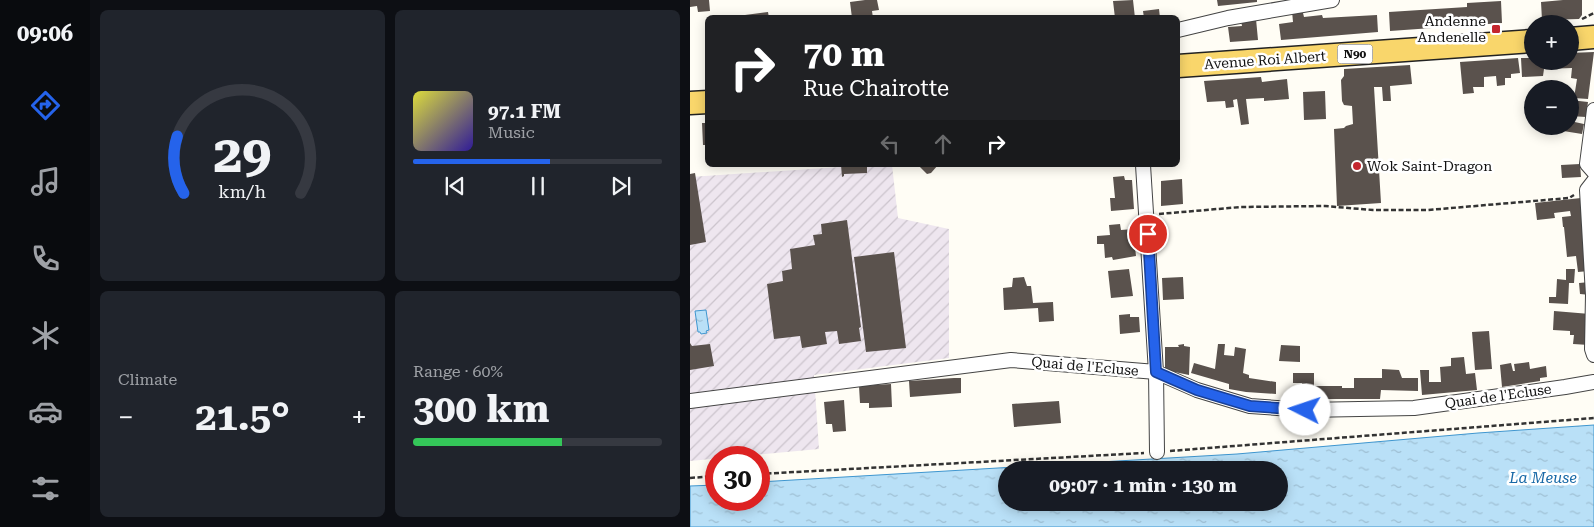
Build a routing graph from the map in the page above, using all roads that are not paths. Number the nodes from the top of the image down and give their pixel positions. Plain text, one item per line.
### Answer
1 (1332, 0) edge
2 (1180, 30) edge
3 (1594, 37) edge
4 (1579, 38) edge
5 (1524, 42) edge
6 (1180, 66) edge
7 (705, 102) edge
8 (690, 103) edge
9 (1594, 110) edge
10 (1143, 167) edge
11 (1594, 172) edge
12 (1591, 185) edge
13 (1594, 355) edge
14 (1156, 372) junction
15 (1594, 382) edge
16 (690, 401) edge
17 (1157, 452) road end

1 - 2 street
3 - 4 main road
5 - 6 main road, Avenue Roi Albert / N90
7 - 8 main road
9 - 11 street
10 - 14 street
12 - 13 street
14 - 15 street, Quai de l'Ecluse
14 - 16 street, Quai de l'Ecluse
14 - 17 street

